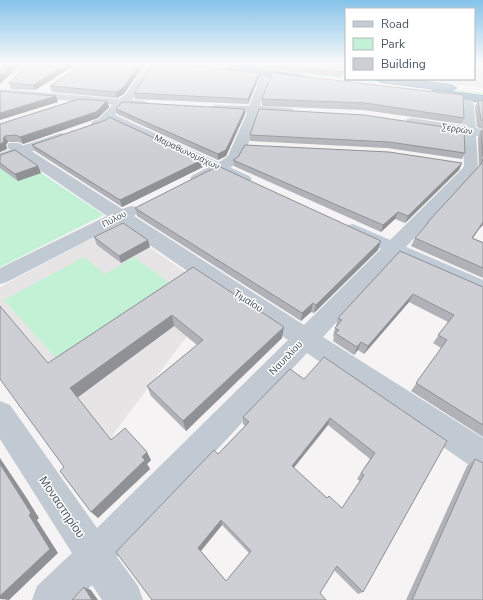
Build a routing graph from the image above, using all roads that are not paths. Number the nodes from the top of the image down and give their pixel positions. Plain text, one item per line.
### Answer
1 (20, 92) edge
2 (42, 92) edge
3 (124, 92) edge
4 (132, 92) edge
5 (260, 92) edge
6 (439, 92) edge
7 (38, 95) junction
8 (476, 98) edge
9 (86, 99) junction
10 (120, 103) junction
11 (159, 105) edge
12 (59, 107) edge
13 (206, 107) edge
14 (252, 110) junction
15 (299, 112) edge
16 (109, 116) junction
17 (401, 121) edge
18 (88, 124) edge
19 (70, 130) edge
20 (476, 132) edge
21 (240, 146) junction
22 (256, 146) edge
23 (12, 149) edge
24 (0, 158) edge
25 (219, 167) junction
26 (184, 185) edge
27 (260, 186) edge
28 (148, 202) edge
29 (120, 216) junction
30 (336, 221) edge
31 (393, 248) junction
32 (0, 277) edge
33 (483, 289) edge
34 (305, 339) junction
35 (0, 414) edge
36 (483, 456) edge
37 (94, 556) junction
38 (51, 600) edge
39 (124, 600) edge

1 - 7 street
2 - 7 street
3 - 10 street
4 - 10 street
5 - 14 street
6 - 8 highway
7 - 9 street
8 - 20 street, Ναυπλίου
9 - 10 street
9 - 12 street
10 - 11 street
10 - 16 street
13 - 14 street
14 - 15 street
14 - 21 street
16 - 18 street
16 - 25 street, Μαραθωνομάχων
17 - 20 street, Σερρών
19 - 23 street
20 - 31 street, Ναυπλίου
21 - 22 street
21 - 25 street
23 - 24 street
23 - 29 street, Τιμαίου
25 - 26 street
25 - 27 street, Μαραθωνομάχων
28 - 29 street, Πύλου
29 - 32 street, Πύλου
29 - 34 street, Τιμαίου
30 - 31 street
31 - 33 street
31 - 34 street, Ναυπλίου
34 - 36 street, Τιμαίου
34 - 37 street, Ναυπλίου
35 - 37 street, Μοναστηρίου
37 - 38 street, Ναυπλίου
37 - 39 street, Μοναστηρίου

